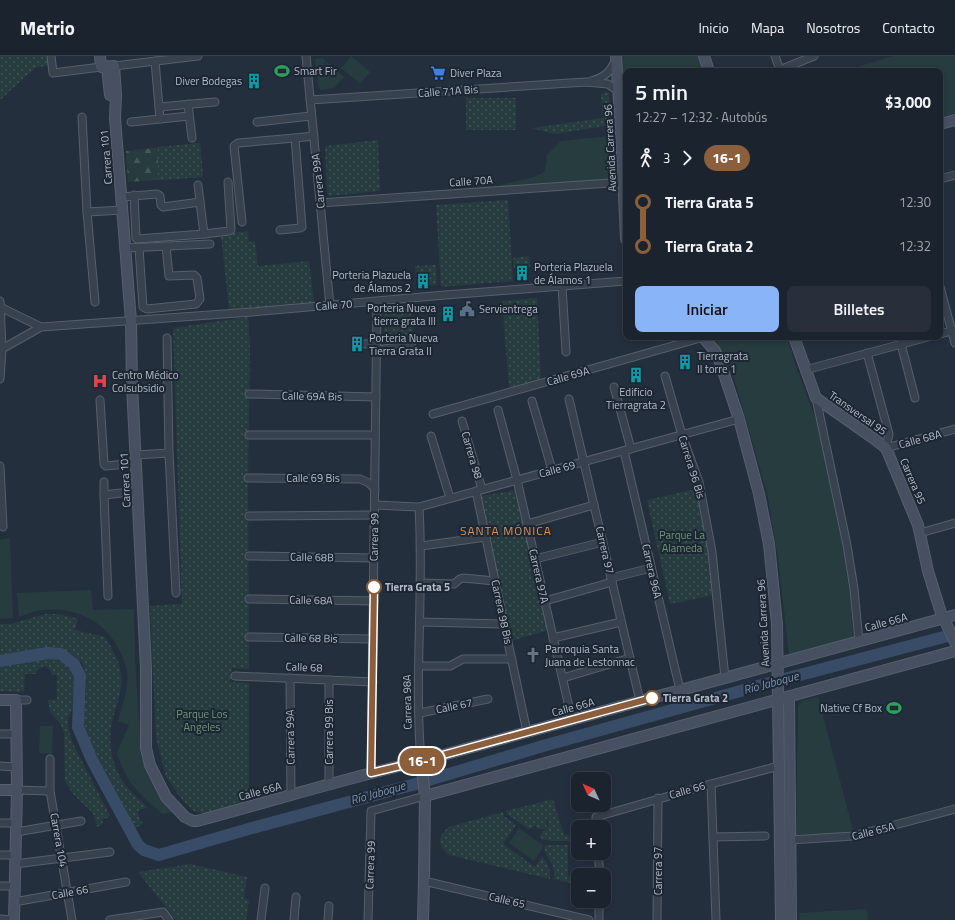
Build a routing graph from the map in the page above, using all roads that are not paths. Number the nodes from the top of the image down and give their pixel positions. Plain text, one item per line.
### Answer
1 (51, 56) edge
2 (100, 56) edge
3 (198, 56) edge
4 (306, 56) edge
5 (704, 56) edge
6 (775, 56) edge
7 (814, 56) edge
8 (186, 57) edge
9 (616, 58) edge
10 (141, 59) edge
11 (155, 61) junction
12 (107, 67) junction
13 (708, 68) edge
14 (778, 68) edge
15 (783, 68) edge
16 (586, 82) junction
17 (618, 91) junction
18 (310, 100) junction
19 (215, 102) dead end
20 (188, 104) junction
21 (159, 107) junction
22 (189, 116) junction
23 (312, 116) junction
24 (82, 117) dead end
25 (160, 119) junction
26 (955, 120) edge
27 (131, 122) dead end
28 (257, 122) dead end
29 (943, 123) edge
30 (623, 124) edge
31 (314, 136) junction
32 (192, 138) dead end
33 (295, 138) junction
34 (955, 175) edge
35 (943, 178) edge
36 (228, 182) dead end
37 (623, 182) edge
38 (198, 185) dead end
39 (134, 195) junction
40 (122, 196) junction
41 (200, 202) junction
42 (320, 203) junction
43 (123, 210) junction
44 (87, 212) junction
45 (242, 222) dead end
46 (280, 230) dead end
47 (204, 234) junction
48 (210, 244) dead end
49 (166, 246) junction
50 (126, 248) junction
51 (139, 248) junction
52 (623, 280) edge
53 (562, 286) junction
54 (943, 297) edge
55 (95, 302) dead end
56 (377, 302) junction
57 (0, 305) edge
58 (330, 306) junction
59 (131, 321) junction
60 (41, 327) junction
61 (953, 330) edge
62 (943, 333) edge
63 (166, 338) dead end
64 (693, 340) edge
65 (706, 340) edge
66 (795, 340) edge
67 (916, 340) edge
68 (376, 342) junction
69 (955, 342) edge
70 (365, 344) dead end
71 (900, 344) junction
72 (1, 350) edge
73 (376, 350) junction
74 (414, 350) dead end
75 (566, 352) dead end
76 (866, 353) junction
77 (805, 370) junction
78 (665, 376) dead end
79 (0, 379) edge
80 (614, 386) dead end
81 (249, 394) dead end
82 (376, 397) junction
83 (816, 398) junction
84 (915, 398) dead end
85 (569, 399) dead end
86 (100, 400) dead end
87 (532, 401) dead end
88 (498, 410) dead end
89 (433, 414) dead end
90 (739, 420) junction
91 (462, 421) dead end
92 (955, 430) edge
93 (249, 435) dead end
94 (376, 435) junction
95 (682, 435) junction
96 (431, 436) dead end
97 (886, 448) junction
98 (628, 450) junction
99 (169, 453) junction
100 (136, 459) junction
101 (584, 462) junction
102 (0, 466) edge
103 (552, 470) junction
104 (248, 478) dead end
105 (517, 480) junction
106 (104, 482) dead end
107 (375, 489) junction
108 (479, 490) junction
109 (138, 491) junction
110 (104, 495) junction
111 (450, 498) junction
112 (375, 505) junction
113 (594, 505) junction
114 (419, 506) junction
115 (375, 515) junction
116 (249, 516) dead end
117 (955, 523) edge
118 (527, 524) junction
119 (3, 527) dead end
120 (920, 532) junction
121 (486, 537) junction
122 (603, 542) junction
123 (421, 546) junction
124 (249, 556) dead end
125 (374, 558) junction
126 (535, 559) junction
127 (651, 568) junction
128 (611, 580) junction
129 (495, 581) junction
130 (421, 583) junction
131 (176, 593) dead end
132 (108, 596) dead end
133 (249, 599) dead end
134 (545, 600) junction
135 (374, 601) junction
136 (955, 615) edge
137 (420, 622) junction
138 (621, 622) junction
139 (944, 622) junction
140 (504, 624) junction
141 (249, 637) dead end
142 (553, 638) junction
143 (373, 639) junction
144 (954, 641) edge
145 (859, 642) junction
146 (955, 651) edge
147 (630, 658) junction
148 (512, 659) junction
149 (419, 666) junction
150 (778, 666) junction
151 (235, 676) dead end
152 (290, 678) junction
153 (562, 678) junction
154 (725, 678) junction
155 (329, 680) junction
156 (373, 682) junction
157 (680, 690) junction
158 (778, 695) junction
159 (789, 697) junction
160 (488, 699) dead end
161 (0, 700) edge
162 (16, 700) junction
163 (27, 700) dead end
164 (640, 702) junction
165 (420, 713) junction
166 (572, 720) junction
167 (527, 732) junction
168 (0, 734) edge
169 (16, 734) junction
170 (50, 759) dead end
171 (421, 764) junction
172 (0, 766) edge
173 (779, 766) junction
174 (16, 767) junction
175 (371, 773) junction
176 (711, 784) junction
177 (329, 785) junction
178 (0, 790) edge
179 (16, 790) junction
180 (50, 791) junction
181 (424, 791) junction
182 (291, 796) junction
183 (658, 798) junction
184 (955, 809) edge
185 (596, 820) edge
186 (81, 821) dead end
187 (197, 821) joint
188 (0, 823) edge
189 (56, 826) junction
190 (16, 828) junction
191 (765, 836) dead end
192 (713, 837) junction
193 (790, 840) junction
194 (110, 852) dead end
195 (0, 855) edge
196 (62, 858) junction
197 (15, 860) junction
198 (424, 881) junction
199 (126, 882) dead end
200 (0, 886) edge
201 (14, 886) junction
202 (265, 888) dead end
203 (68, 892) junction
204 (296, 897) dead end
205 (14, 902) junction
206 (329, 906) dead end
207 (599, 908) edge
208 (0, 919) edge
209 (14, 920) edge
210 (72, 920) edge
211 (110, 920) edge
212 (169, 920) edge
213 (261, 920) edge
214 (294, 920) edge
215 (328, 920) edge
216 (368, 920) edge
217 (423, 920) edge
218 (589, 920) edge
219 (599, 920) edge
220 (657, 920) edge
221 (716, 920) edge
222 (781, 920) edge
223 (791, 920) edge

1 - 12 street
2 - 12 street, Carrera 101
3 - 8 street
4 - 18 street, Carrera 99A
5 - 13 street
6 - 14 street
7 - 15 street
8 - 11 street
9 - 16 street, Calle 71A Bis
9 - 17 street, Avenida Carrera 96
10 - 11 street
10 - 12 street
11 - 21 street
12 - 40 street, Carrera 101
16 - 17 street, Calle 71A Bis
16 - 18 street, Calle 71A Bis
17 - 30 street, Avenida Carrera 96
18 - 23 street, Carrera 99A
19 - 20 street
20 - 21 street
20 - 22 street
21 - 25 street
22 - 25 street
22 - 32 street
23 - 28 street
23 - 31 street, Carrera 99A
24 - 44 street
25 - 27 street
26 - 29 street
31 - 33 street
31 - 42 street, Carrera 99A
33 - 45 street
33 - 46 street
34 - 35 street
36 - 47 street
37 - 42 street, Calle 70A
38 - 41 street
39 - 40 street
39 - 41 street
39 - 47 street
40 - 43 street, Carrera 101
41 - 47 street
42 - 58 street, Carrera 99A
43 - 44 street
43 - 50 street, Carrera 101
44 - 55 street
48 - 49 street
49 - 51 street
49 - 51 street
50 - 51 street
50 - 59 street, Carrera 101
52 - 53 street, Calle 70
53 - 56 street, Calle 70
53 - 75 street
54 - 61 street
56 - 58 street, Calle 70
56 - 68 street, Carrera 99
57 - 60 street
57 - 72 street
58 - 59 street, Calle 70
59 - 60 street, Calle 70
59 - 100 street, Carrera 101
60 - 72 street, Calle 70
61 - 62 street
61 - 69 street
63 - 99 street
64 - 89 street, Calle 69A
65 - 90 street, Avenida Carrera 96
66 - 77 street
67 - 71 street
68 - 70 street
68 - 73 street, Carrera 99
71 - 76 street
71 - 84 street
72 - 79 street
73 - 74 street
73 - 82 street, Carrera 99
76 - 77 street
76 - 97 street, Carrera 95
77 - 83 street
78 - 95 street, Carrera 96 Bis
80 - 98 street, Carrera 96A
81 - 82 street, Calle 69A Bis
82 - 94 street, Carrera 99
83 - 97 street, Transversal 95
83 - 145 street
85 - 101 street, Carrera 97
86 - 100 street
87 - 103 street
88 - 105 street, Carrera 97A
90 - 95 street, Calle 69
90 - 150 street, Avenida Carrera 96
91 - 108 street, Carrera 98
92 - 97 street, Calle 68A
93 - 94 street
94 - 107 street, Carrera 99
95 - 98 street, Calle 69
95 - 154 street, Carrera 96 Bis
96 - 111 street
97 - 120 street, Carrera 95
98 - 101 street, Calle 69
98 - 127 street, Carrera 96A
99 - 100 street
99 - 131 street
100 - 109 street, Carrera 101
101 - 103 street, Calle 69
101 - 113 street, Carrera 97
102 - 119 street
103 - 105 street, Calle 69
104 - 107 street, Calle 69 Bis
105 - 108 street, Calle 69
105 - 118 street, Carrera 97A
106 - 110 street
107 - 112 street, Carrera 99
108 - 111 street, Calle 69
108 - 121 street, Carrera 98 Bis
109 - 110 street
109 - 187 street, Carrera 101
110 - 132 street
111 - 114 street, Calle 69
112 - 114 street, Calle 69
112 - 115 street, Carrera 99
113 - 118 street
113 - 122 street, Carrera 97
114 - 123 street, Carrera 98A
115 - 116 street
115 - 125 street, Carrera 99
117 - 120 street
118 - 126 street, Carrera 97A
120 - 139 street, Carrera 95
121 - 123 street
121 - 129 street, Carrera 98 Bis
122 - 126 street
122 - 128 street, Carrera 97
123 - 130 street, Carrera 98A
124 - 125 street, Calle 68B
125 - 135 street, Carrera 99
126 - 134 street, Carrera 97A
127 - 128 street
127 - 157 street, Carrera 96A
128 - 134 street
128 - 138 street, Carrera 97
129 - 130 street
129 - 140 street, Carrera 98 Bis
130 - 137 street, Carrera 98A
133 - 135 street, Calle 68A
134 - 142 street, Carrera 97A
135 - 143 street, Carrera 99
136 - 139 street, Calle 66A
137 - 140 street
137 - 149 street, Carrera 98A
138 - 142 street
138 - 147 street, Carrera 97
139 - 144 street, Carrera 95
139 - 145 street, Calle 66A
140 - 148 street, Carrera 98 Bis
141 - 143 street, Calle 68 Bis
142 - 153 street, Carrera 97A
143 - 156 street, Carrera 99
145 - 150 street, Calle 66A
146 - 159 street
147 - 153 street
147 - 164 street, Carrera 97
148 - 149 street
148 - 167 street, Carrera 98 Bis
149 - 165 street, Carrera 98A
150 - 154 street, Calle 66A
150 - 158 street, Avenida Carrera 96
151 - 152 street, Calle 68
152 - 155 street, Calle 68
152 - 182 street, Carrera 99A
153 - 166 street, Carrera 97A
154 - 157 street, Calle 66A
155 - 156 street, Calle 68
155 - 177 street, Carrera 99 Bis
156 - 175 street, Carrera 99
157 - 164 street, Calle 66A
158 - 159 street
158 - 173 street, Avenida Carrera 96
158 - 181 street
159 - 193 street
160 - 165 street, Calle 67
161 - 162 street
162 - 163 street
162 - 169 street
164 - 166 street, Calle 66A
165 - 171 street, Carrera 98A
166 - 167 street, Calle 66A
167 - 171 street, Calle 66A
168 - 169 street
169 - 174 street
170 - 180 street, Carrera 104
171 - 175 street, Calle 66A
171 - 181 street, Carrera 98A
172 - 174 street
173 - 176 street, Calle 66
173 - 222 street, Avenida Carrera 96
174 - 179 street
175 - 177 street, Calle 66A
176 - 183 street, Calle 66
176 - 192 street
177 - 182 street, Calle 66A
178 - 179 street
179 - 180 street
179 - 190 street
180 - 189 street, Carrera 104
181 - 198 street, Carrera 98A
181 - 216 street, Carrera 99
182 - 187 street, Calle 66A
183 - 185 street, Calle 66
183 - 220 street, Carrera 97
184 - 193 street, Calle 65A
186 - 189 street
188 - 190 street
189 - 190 street
189 - 196 street, Carrera 104
190 - 197 street
191 - 192 street
192 - 221 street
193 - 223 street
194 - 196 street
195 - 197 street
196 - 197 street
196 - 203 street, Carrera 104
197 - 201 street
198 - 217 street, Carrera 98A
198 - 218 street, Calle 65
199 - 203 street, Calle 66
200 - 201 street
201 - 205 street
202 - 213 street
203 - 205 street, Calle 66
203 - 210 street, Carrera 104
204 - 214 street
205 - 209 street
206 - 215 street
207 - 219 street
208 - 209 street
211 - 212 street

